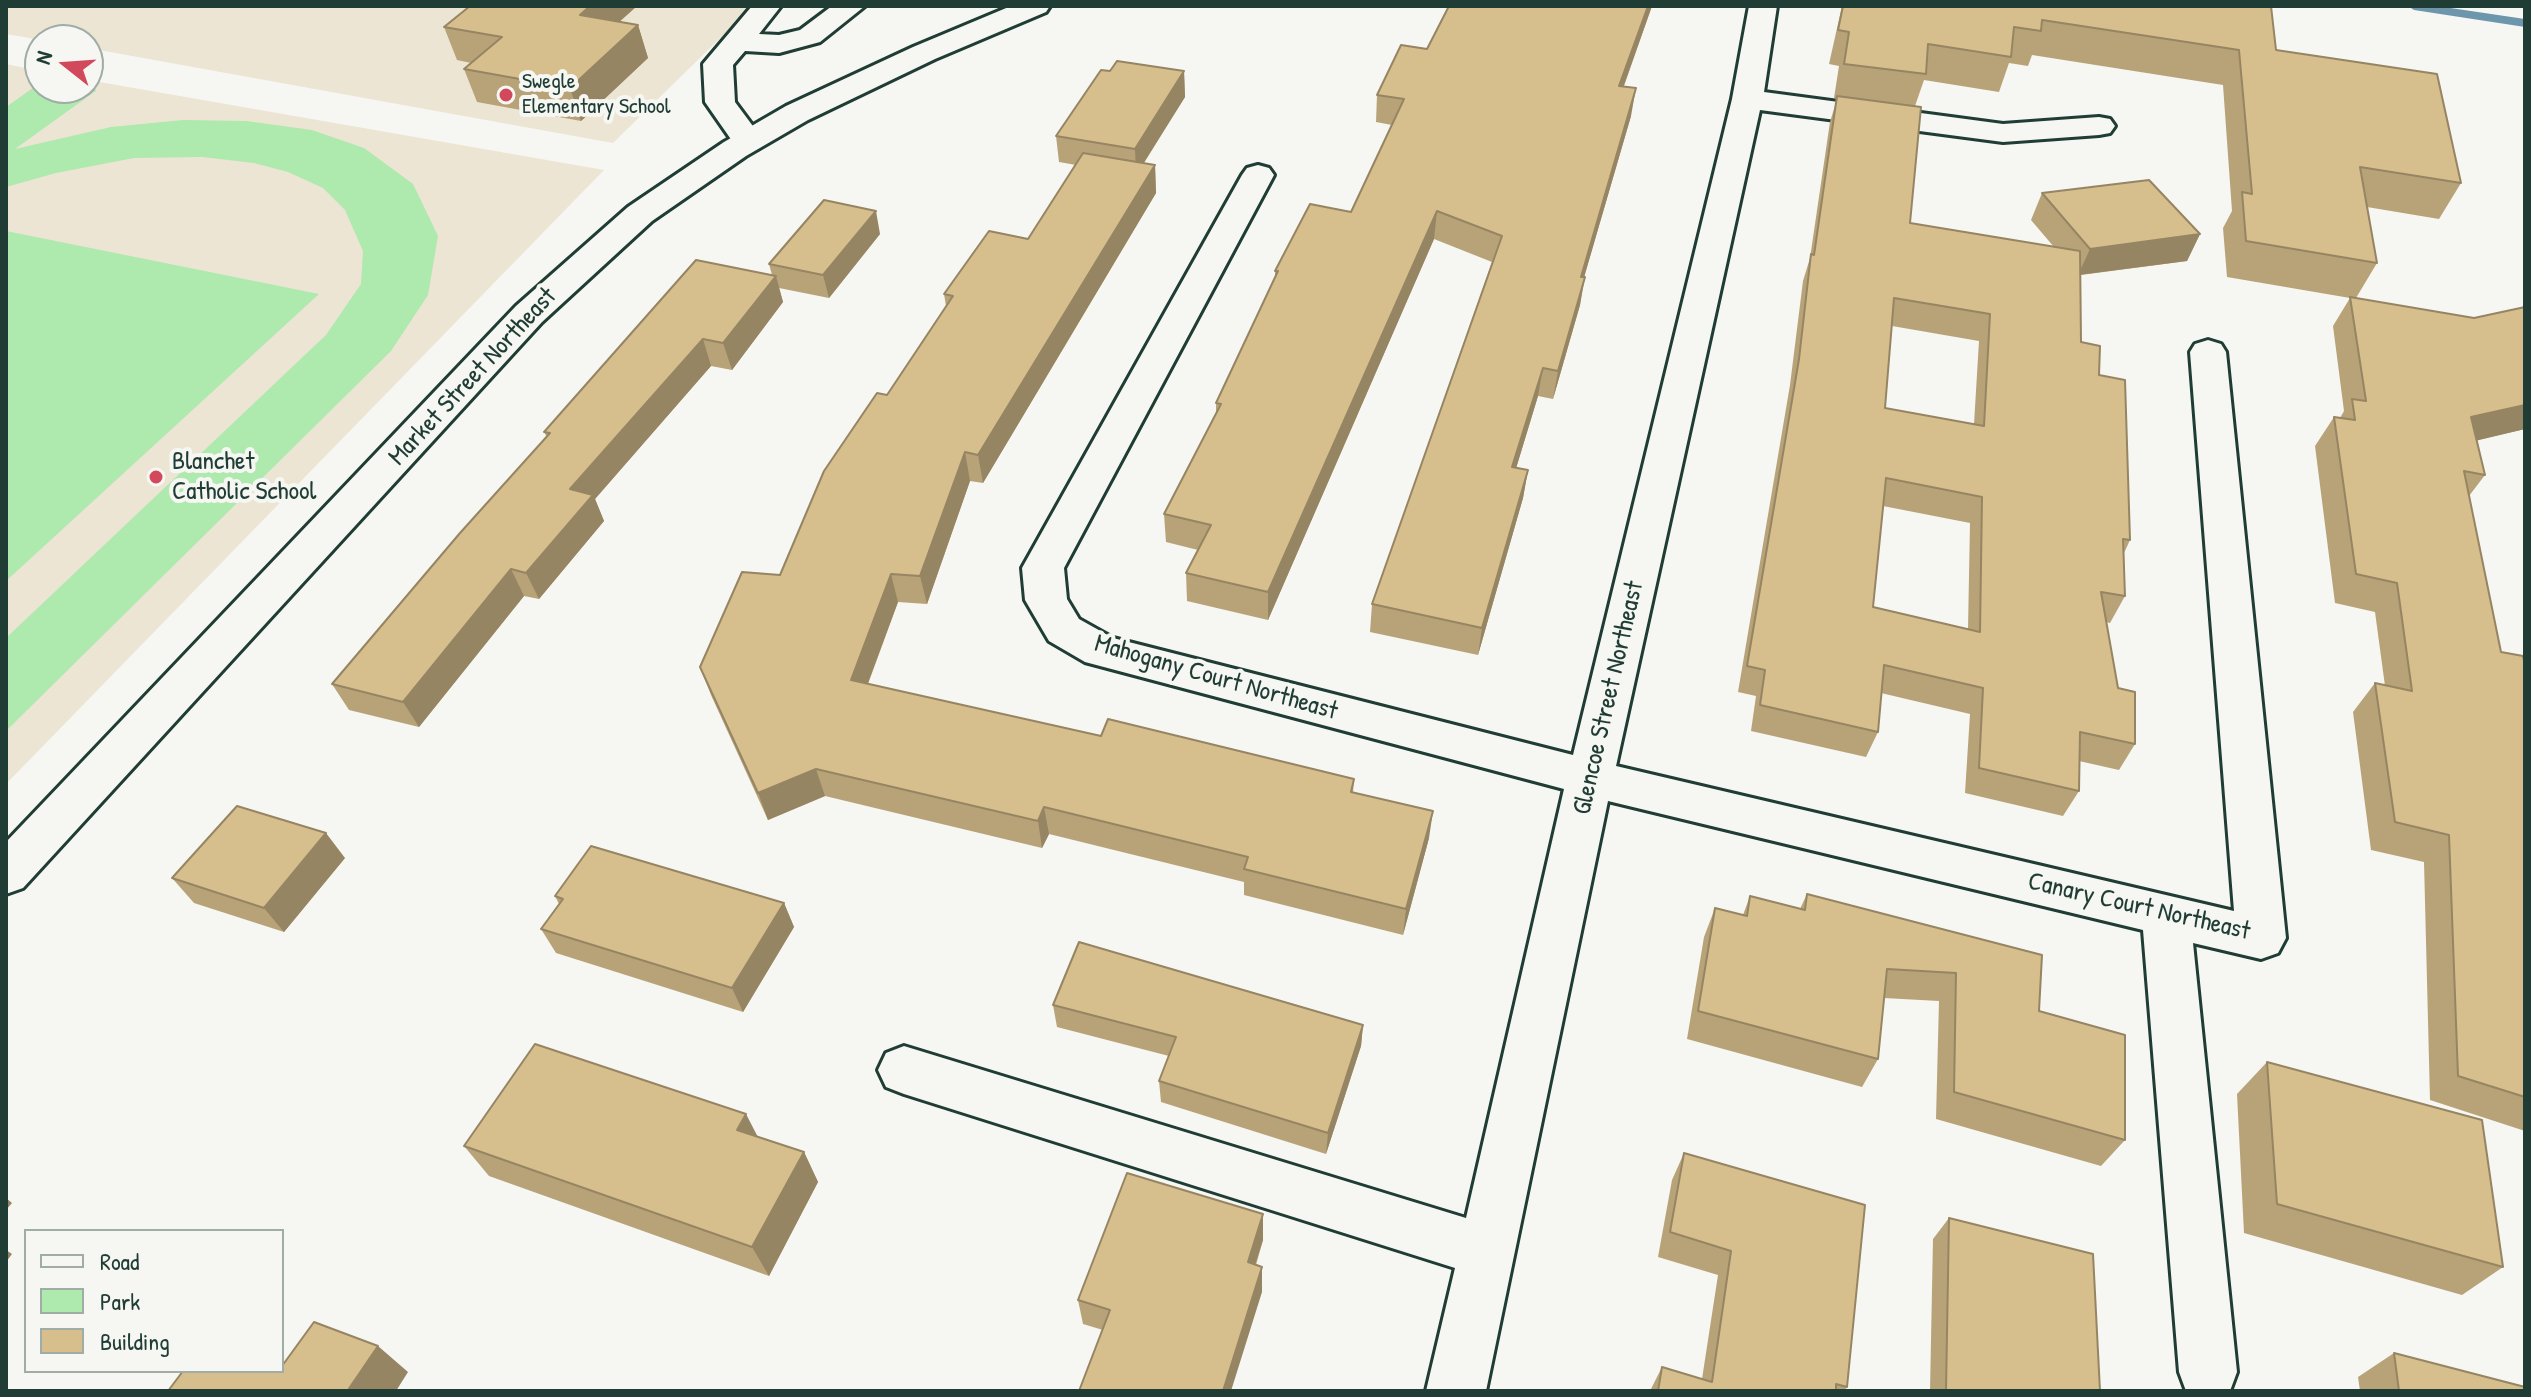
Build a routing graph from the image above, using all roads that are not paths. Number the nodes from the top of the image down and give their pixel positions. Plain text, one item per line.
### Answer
1 (767, 6) edge
2 (851, 6) edge
3 (1036, 6) edge
4 (1763, 6) edge
5 (736, 41) junction
6 (1747, 99) junction
7 (2099, 126) dead end
8 (748, 141) junction
9 (1258, 175) dead end
10 (2208, 352) dead end
11 (1590, 778) junction
12 (6, 874) edge
13 (2166, 915) junction
14 (904, 1070) dead end
15 (1486, 1251) junction
16 (2208, 1372) dead end
17 (1456, 1391) edge

1 - 5 street
2 - 5 street
3 - 8 street, Market Street Northeast
4 - 6 street, Glencoe Street Northeast
5 - 8 street
6 - 7 street
6 - 11 street, Glencoe Street Northeast
8 - 12 street, Market Street Northeast
9 - 11 street, Mahogany Court Northeast
10 - 13 street, Canary Court Northeast
11 - 13 street, Canary Court Northeast
11 - 15 street, Glencoe Street Northeast
13 - 16 street
14 - 15 street
15 - 17 street, Glencoe Street Northeast

